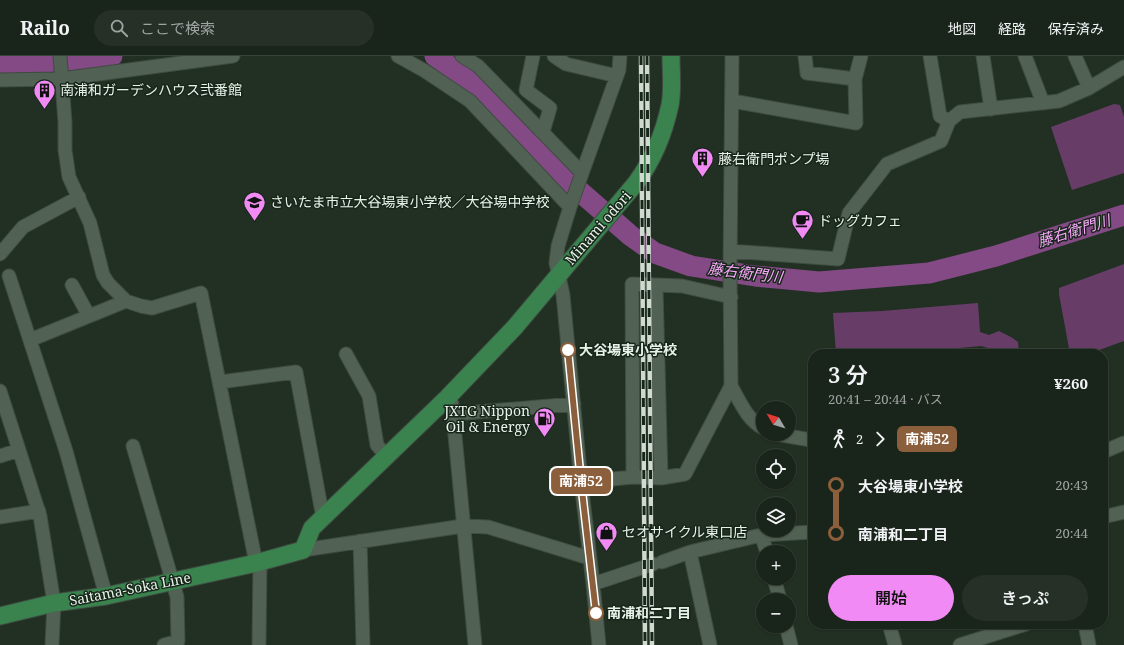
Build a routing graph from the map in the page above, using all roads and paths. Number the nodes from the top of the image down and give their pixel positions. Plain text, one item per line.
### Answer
1 (60, 56) edge
2 (233, 56) edge
3 (398, 56) edge
4 (462, 56) edge
5 (533, 56) edge
6 (554, 56) edge
7 (620, 56) edge
8 (671, 56) edge
9 (732, 56) edge
10 (805, 56) edge
11 (861, 56) edge
12 (930, 56) edge
13 (983, 56) edge
14 (1025, 56) edge
15 (1075, 56) edge
16 (1120, 56) edge
17 (1124, 64) edge
18 (1124, 67) edge
19 (61, 76) junction
20 (617, 76) junction
21 (855, 79) junction
22 (0, 80) edge
23 (1089, 88) junction
24 (732, 100) junction
25 (1043, 103) junction
26 (991, 109) junction
27 (949, 121) junction
28 (543, 132) junction
29 (581, 175) junction
30 (79, 197) junction
31 (571, 204) junction
32 (0, 254) edge
33 (730, 254) junction
34 (559, 274) junction
35 (9, 276) dead end
36 (72, 285) dead end
37 (656, 286) junction
38 (730, 292) junction
39 (126, 301) junction
40 (89, 316) junction
41 (30, 340) junction
42 (346, 354) dead end
43 (220, 382) junction
44 (731, 386) junction
45 (0, 390) edge
46 (448, 397) junction
47 (574, 404) junction
48 (453, 414) junction
49 (756, 424) edge
50 (796, 437) edge
51 (808, 439) edge
52 (1124, 443) edge
53 (133, 446) dead end
54 (19, 450) junction
55 (1108, 450) edge
56 (0, 456) edge
57 (386, 456) junction
58 (634, 478) junction
59 (661, 478) junction
60 (581, 482) junction
61 (39, 511) junction
62 (1124, 512) edge
63 (1108, 516) edge
64 (0, 517) edge
65 (323, 518) junction
66 (463, 526) junction
67 (808, 532) edge
68 (796, 533) edge
69 (756, 536) edge
70 (360, 541) junction
71 (303, 550) junction
72 (690, 552) junction
73 (589, 558) junction
74 (258, 563) junction
75 (172, 581) junction
76 (593, 584) junction
77 (106, 596) junction
78 (54, 603) junction
79 (0, 616) edge
80 (890, 629) edge
81 (1010, 629) edge
82 (1086, 629) edge
83 (787, 633) edge
84 (52, 645) edge
85 (164, 645) edge
86 (259, 645) edge
87 (363, 645) edge
88 (475, 645) edge
89 (599, 645) edge
90 (710, 645) edge
91 (790, 645) edge
92 (895, 645) edge
93 (960, 645) edge
94 (1089, 645) edge

1 - 19 street
2 - 19 street
3 - 31 street
4 - 28 street
5 - 28 street
6 - 20 street
7 - 20 street
8 - 34 main road, Minami odori
9 - 24 street
10 - 21 street
11 - 21 street
12 - 27 street
13 - 26 street
14 - 25 street
15 - 23 street
16 - 17 street
18 - 23 street
19 - 22 street
19 - 30 street
20 - 29 street
21 - 24 street
23 - 25 street
24 - 33 street
25 - 26 street
26 - 27 street
27 - 33 street
28 - 29 street
29 - 31 street
30 - 32 street
30 - 39 street
31 - 34 street
33 - 38 street
34 - 46 main road
34 - 47 street, Minami odori
35 - 41 street
36 - 40 street
37 - 38 street
37 - 58 street
37 - 59 street
38 - 44 street
39 - 40 street
39 - 43 street
40 - 41 street
41 - 77 street
42 - 57 street
43 - 65 street
43 - 74 street
44 - 49 street
44 - 59 street
45 - 54 street
46 - 48 street
46 - 57 main road
47 - 48 street
47 - 60 street, Minami odori
48 - 66 street
50 - 51 street
52 - 55 street
53 - 75 street
54 - 56 street
54 - 61 street
57 - 65 main road
58 - 59 street
58 - 60 street
60 - 73 street, Minami odori
61 - 64 street
61 - 78 street
62 - 63 street
65 - 71 main road
66 - 70 street
66 - 73 street
66 - 88 street
67 - 68 street
69 - 72 street
70 - 71 street
70 - 87 street
71 - 74 main road, Saitama-Soka Line
72 - 76 street
72 - 90 street
73 - 76 street, Minami odori
74 - 75 main road, Saitama-Soka Line
74 - 86 street
75 - 77 main road, Saitama-Soka Line
75 - 85 street
76 - 89 street, Minami odori
77 - 78 main road, Saitama-Soka Line
78 - 79 main road, Saitama-Soka Line
78 - 84 street
80 - 92 street
81 - 93 street
82 - 94 street
83 - 91 street

